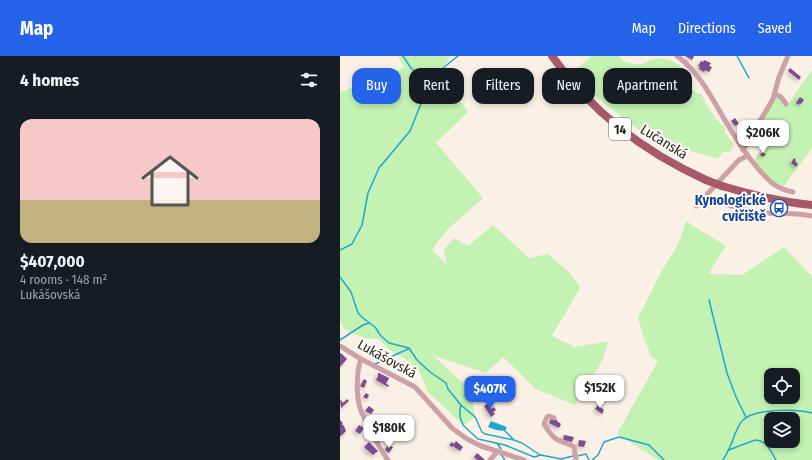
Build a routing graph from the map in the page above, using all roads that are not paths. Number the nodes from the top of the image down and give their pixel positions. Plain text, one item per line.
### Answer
1 (552, 56) edge
2 (677, 56) edge
3 (788, 56) edge
4 (775, 94) junction
5 (786, 104) dead end
6 (743, 150) junction
7 (747, 156) junction
8 (793, 192) dead end
9 (705, 197) junction
10 (812, 205) edge
11 (696, 206) dead end
12 (812, 216) edge
13 (340, 346) edge
14 (361, 359) junction
15 (554, 418) dead end
16 (498, 451) junction
17 (388, 460) edge
18 (490, 460) edge
19 (524, 460) edge
20 (576, 460) edge

1 - 10 main road, Lučanská / 14, bridge
2 - 6 street
3 - 4 street
4 - 5 street
4 - 6 street
6 - 7 street
7 - 8 street
7 - 9 street
9 - 11 street
9 - 12 street
13 - 14 street, Lukášovská
14 - 16 street, Lukášovská
14 - 17 street
15 - 20 street
16 - 18 street
16 - 19 street, Lukášovská

